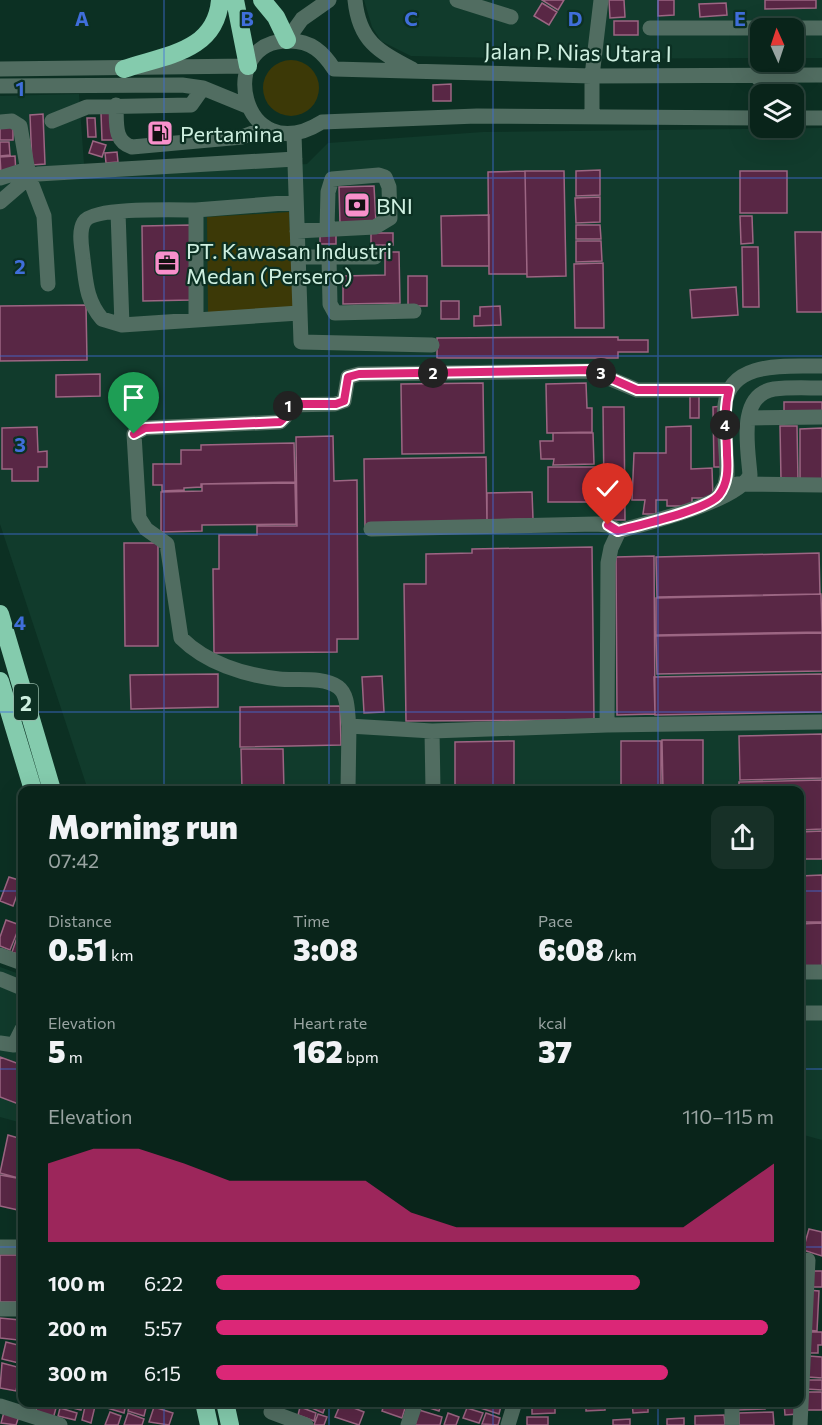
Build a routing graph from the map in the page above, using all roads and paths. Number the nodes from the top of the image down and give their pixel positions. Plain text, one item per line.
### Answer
1 (220, 0) edge
2 (235, 0) edge
3 (262, 0) edge
4 (329, 0) edge
5 (355, 0) edge
6 (457, 0) edge
7 (601, 0) edge
8 (511, 17) dead end
9 (650, 28) dead end
10 (822, 28) edge
11 (287, 40) junction
12 (248, 66) junction
13 (0, 69) edge
14 (123, 69) junction
15 (416, 72) junction
16 (755, 75) junction
17 (822, 75) edge
18 (592, 76) junction
19 (764, 84) edge
20 (0, 86) edge
21 (203, 88) junction
22 (116, 105) junction
23 (247, 106) junction
24 (592, 116) junction
25 (750, 116) edge
26 (804, 118) edge
27 (822, 118) edge
28 (52, 121) dead end
29 (0, 122) edge
30 (266, 128) junction
31 (294, 134) junction
32 (295, 159) junction
33 (28, 173) junction
34 (0, 178) edge
35 (0, 202) edge
36 (296, 202) junction
37 (196, 210) junction
38 (118, 212) junction
39 (327, 229) junction
40 (297, 231) junction
41 (297, 257) junction
42 (329, 257) junction
43 (375, 257) dead end
44 (48, 284) dead end
45 (414, 311) dead end
46 (299, 313) junction
47 (196, 320) junction
48 (122, 325) junction
49 (432, 345) dead end
50 (822, 366) edge
51 (773, 368) junction
52 (822, 388) edge
53 (774, 389) junction
54 (729, 390) junction
55 (822, 417) edge
56 (749, 418) junction
57 (747, 483) junction
58 (822, 485) edge
59 (721, 491) junction
60 (371, 529) dead end
61 (618, 531) junction
62 (0, 614) edge
63 (0, 681) edge
64 (822, 722) edge
65 (607, 725) junction
66 (349, 726) junction
67 (432, 731) junction
68 (32, 786) edge
69 (51, 786) edge
70 (348, 786) edge
71 (433, 786) edge
72 (0, 955) edge
73 (18, 962) edge
74 (804, 972) edge
75 (822, 972) edge
76 (0, 979) edge
77 (18, 986) edge
78 (804, 1013) edge
79 (822, 1013) edge
80 (18, 1041) edge
81 (0, 1043) edge
82 (0, 1247) edge
83 (18, 1247) edge
84 (810, 1260) edge
85 (0, 1309) edge
86 (18, 1309) edge
87 (804, 1359) edge
88 (0, 1406) edge
89 (205, 1407) edge
90 (226, 1407) edge
91 (414, 1407) edge
92 (513, 1407) edge
93 (732, 1407) edge
94 (801, 1407) edge
95 (271, 1413) edge
96 (31, 1414) edge
97 (60, 1425) edge
98 (209, 1425) edge
99 (230, 1425) edge
100 (306, 1425) edge
101 (408, 1425) edge
102 (508, 1425) edge
103 (732, 1425) edge
104 (800, 1425) edge

1 - 14 highway
2 - 12 highway
3 - 11 highway
4 - 11 street
5 - 15 street
6 - 8 street
7 - 18 street
9 - 10 street
11 - 12 street
11 - 15 street, Jalan P. Nias Utara I
12 - 14 street
12 - 23 street
13 - 14 street
15 - 18 street, Jalan P. Nias Utara I
16 - 17 street, Jalan P. Nias Utara I
16 - 18 street, Jalan P. Nias Utara I
16 - 19 street
18 - 24 street
20 - 21 street
21 - 22 street
21 - 23 street
22 - 28 street
22 - 30 street
23 - 30 street
24 - 25 street
24 - 31 street
26 - 27 street
29 - 33 street
30 - 31 street
31 - 32 street
32 - 33 street
32 - 36 street
33 - 34 street
33 - 35 street
33 - 44 street
36 - 37 street
36 - 40 street
37 - 38 street
37 - 47 street
38 - 48 street
38 - 48 street
39 - 39 street
39 - 40 street
40 - 41 street
41 - 42 street
41 - 46 street
42 - 43 street
42 - 45 street
46 - 47 street
46 - 49 street
47 - 48 street
50 - 51 street
51 - 53 street
51 - 54 street
52 - 53 street
53 - 56 street
54 - 59 street
54 - 66 street
55 - 56 street
56 - 57 street
57 - 58 street
57 - 59 street
59 - 61 street
60 - 61 street
61 - 65 street
62 - 69 highway, 2
63 - 68 highway, 2
64 - 65 street
65 - 67 street
66 - 67 street
66 - 70 street
67 - 71 street
72 - 73 street
74 - 75 street
76 - 77 street
78 - 79 street
80 - 81 street
82 - 83 street
84 - 87 street
85 - 86 street
88 - 96 street
89 - 98 highway
90 - 99 highway
91 - 101 street
92 - 102 street
93 - 103 street
94 - 104 street
95 - 100 street
96 - 97 street

